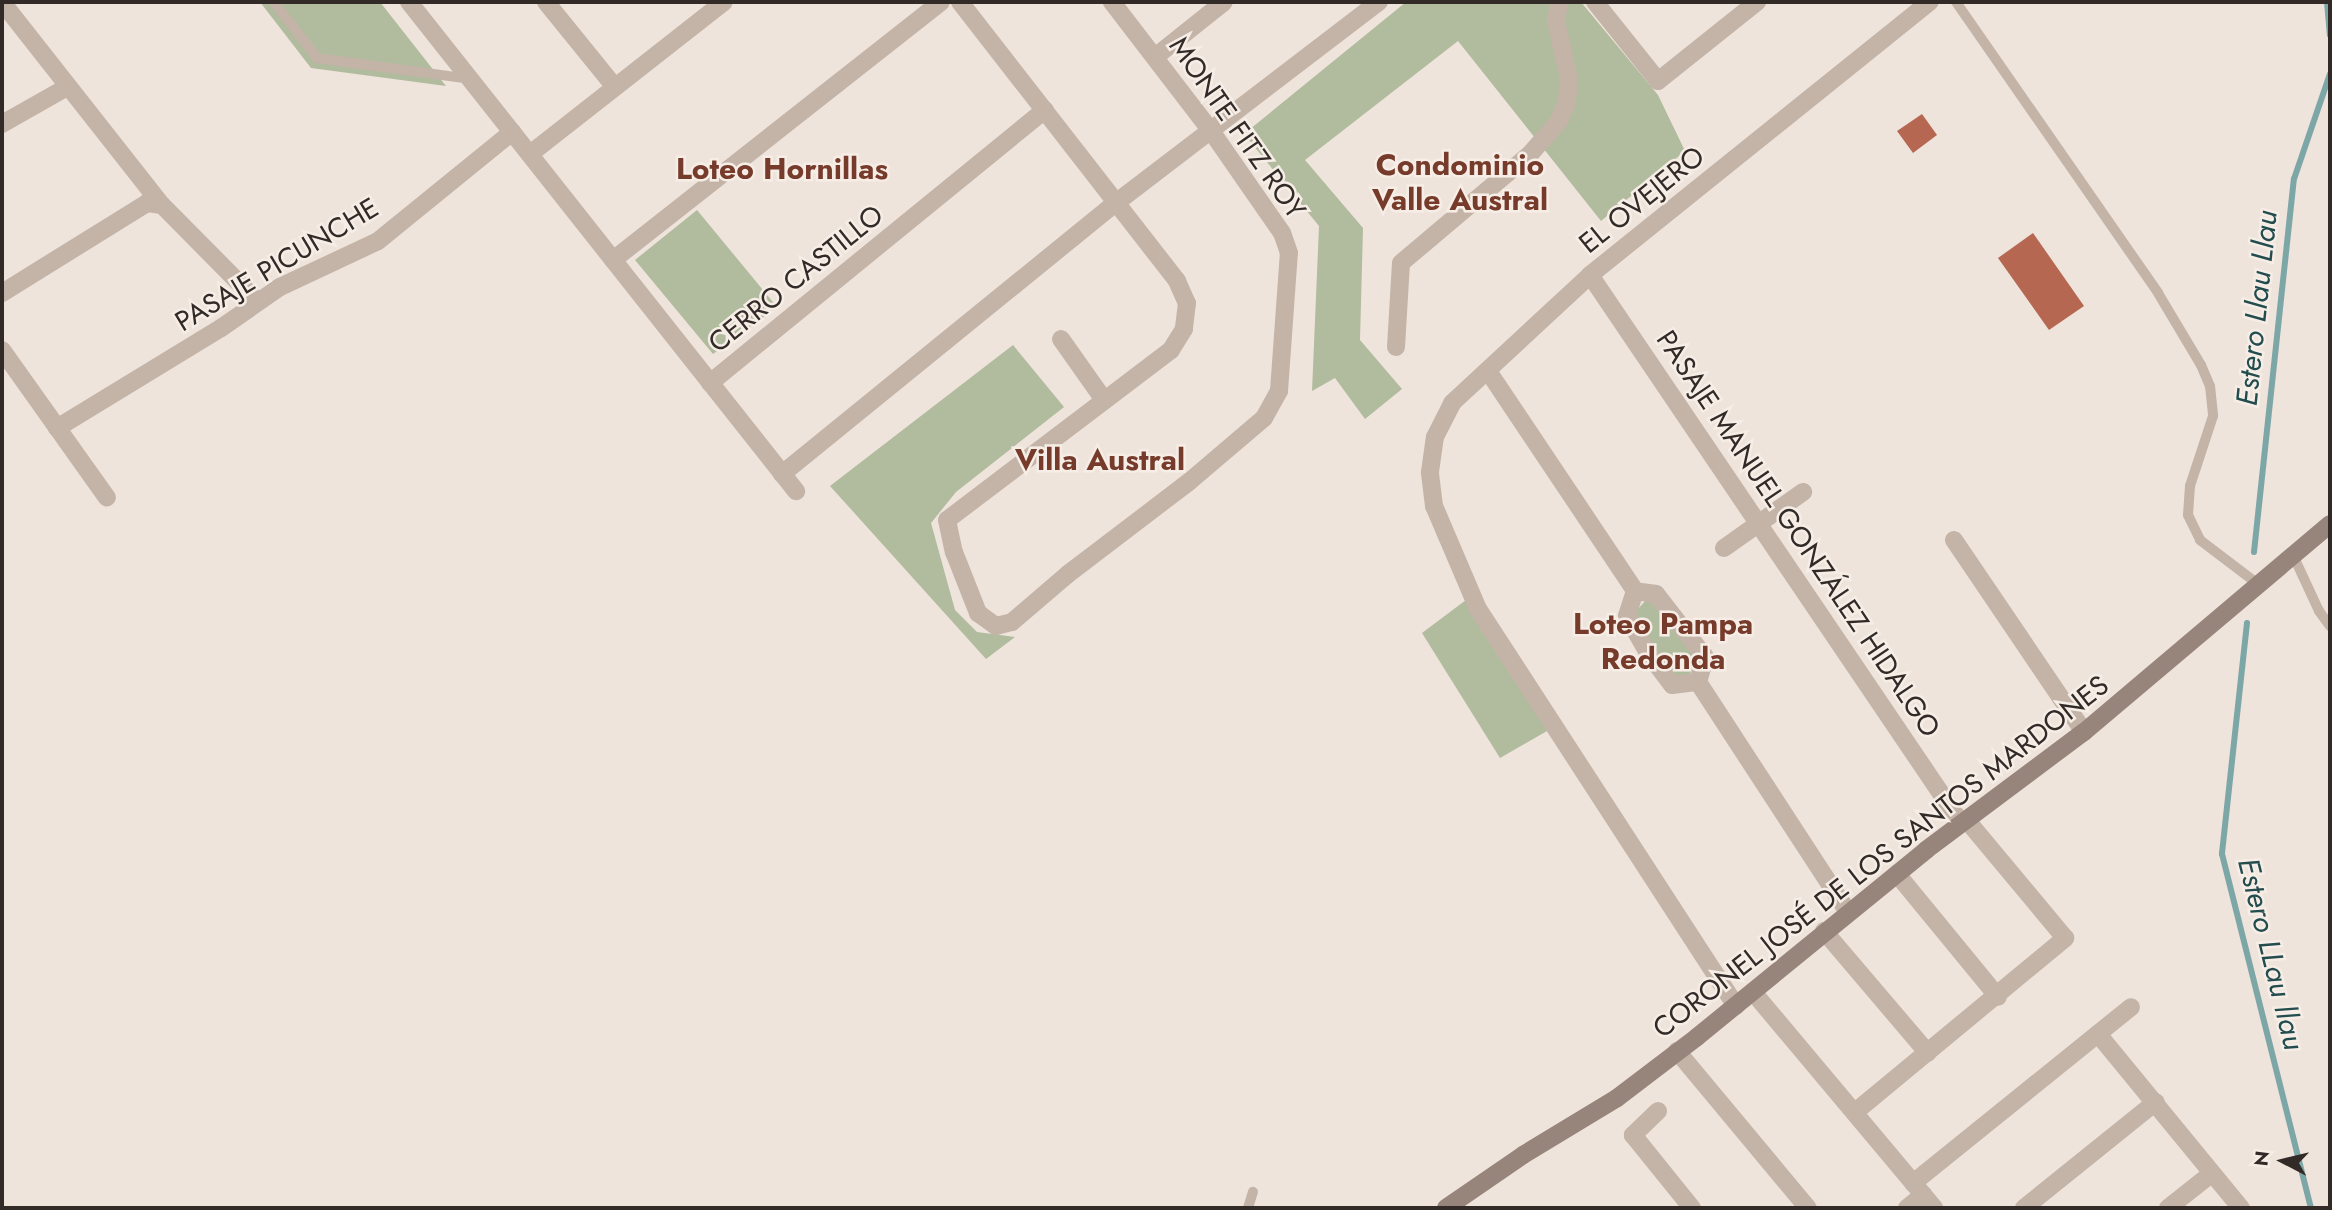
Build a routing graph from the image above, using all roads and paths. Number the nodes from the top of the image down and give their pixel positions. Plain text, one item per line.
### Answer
1 (2, 2) edge
2 (274, 2) edge
3 (409, 2) edge
4 (546, 2) edge
5 (724, 2) edge
6 (941, 2) edge
7 (960, 2) edge
8 (1112, 2) edge
9 (1224, 2) edge
10 (1380, 2) edge
11 (1559, 2) edge
12 (1595, 2) edge
13 (1757, 2) edge
14 (1930, 2) edge
15 (1956, 2) edge
16 (1155, 57) junction
17 (470, 79) junction
18 (614, 86) junction
19 (67, 87) junction
20 (1045, 110) junction
21 (2, 124) edge
22 (1211, 131) junction
23 (512, 132) junction
24 (530, 154) junction
25 (1117, 202) junction
26 (154, 204) junction
27 (614, 260) junction
28 (1590, 275) junction
29 (2, 293) edge
30 (258, 302) junction
31 (1061, 339) dead end
32 (1396, 347) dead end
33 (2, 350) edge
34 (1488, 371) junction
35 (710, 383) junction
36 (1104, 400) junction
37 (57, 428) junction
38 (782, 474) junction
39 (796, 491) dead end
40 (1803, 492) dead end
41 (107, 498) dead end
42 (1760, 524) junction
43 (2330, 524) edge
44 (1954, 540) dead end
45 (1724, 548) dead end
46 (2293, 555) junction
47 (2259, 584) junction
48 (1634, 591) junction
49 (2330, 626) edge
50 (1698, 682) junction
51 (2084, 732) junction
52 (1964, 821) junction
53 (1897, 874) junction
54 (1848, 912) junction
55 (1824, 931) junction
56 (1753, 992) junction
57 (1998, 997) junction
58 (1735, 1006) junction
59 (2131, 1007) dead end
60 (2098, 1034) junction
61 (1677, 1051) junction
62 (1928, 1054) junction
63 (2155, 1102) junction
64 (1658, 1111) dead end
65 (1855, 1112) junction
66 (2211, 1174) junction
67 (1253, 1192) dead end
68 (1923, 1196) edge
69 (1248, 1208) edge
70 (1446, 1208) edge
71 (1692, 1208) edge
72 (1808, 1208) edge
73 (1907, 1208) edge
74 (2024, 1208) edge
75 (2168, 1208) edge
76 (2241, 1208) edge

1 - 19 street
2 - 17 lane
3 - 17 street
4 - 18 street
5 - 18 street
6 - 27 street
7 - 20 street
8 - 16 street, MONTE FITZ ROY
9 - 16 street
10 - 22 street
11 - 32 street
12 - 13 street
14 - 28 street, EL OVEJERO
15 - 47 lane
16 - 22 street, MONTE FITZ ROY
17 - 23 street
18 - 24 street
19 - 21 street
19 - 26 street
20 - 25 street
20 - 35 street, CERRO CASTILLO
22 - 25 street
22 - 36 street, MONTE FITZ ROY
23 - 24 street
23 - 30 street, PASAJE PICUNCHE
24 - 27 street
25 - 36 street
25 - 38 street
26 - 29 street
26 - 30 street
27 - 35 street
28 - 34 street, EL OVEJERO
28 - 42 street, PASAJE MANUEL GONZÁLEZ HIDALGO
30 - 37 street, PASAJE PICUNCHE
31 - 36 street
33 - 37 street
34 - 48 street
34 - 58 street, EL OVEJERO
35 - 38 street
37 - 41 street
38 - 39 street
40 - 42 street
42 - 45 street
42 - 52 street, PASAJE MANUEL GONZÁLEZ HIDALGO
43 - 46 street, CORONEL JOSÉ DE LOS SANTOS MARDONES
44 - 51 street
46 - 47 street, CORONEL JOSÉ DE LOS SANTOS MARDONES
46 - 49 lane
47 - 51 street, CORONEL JOSÉ DE LOS SANTOS MARDONES
48 - 50 street
48 - 50 street
50 - 54 street
51 - 52 street, CORONEL JOSÉ DE LOS SANTOS MARDONES
52 - 53 street, CORONEL JOSÉ DE LOS SANTOS MARDONES
52 - 57 street, PASAJE MANUEL GONZÁLEZ HIDALGO
53 - 54 street, CORONEL JOSÉ DE LOS SANTOS MARDONES
53 - 57 street
54 - 55 street, CORONEL JOSÉ DE LOS SANTOS MARDONES
55 - 56 street, CORONEL JOSÉ DE LOS SANTOS MARDONES
55 - 62 street
56 - 58 street, CORONEL JOSÉ DE LOS SANTOS MARDONES
56 - 65 street
57 - 62 street
58 - 61 street, CORONEL JOSÉ DE LOS SANTOS MARDONES
59 - 60 street
60 - 63 street
60 - 68 street
61 - 70 street, CORONEL JOSÉ DE LOS SANTOS MARDONES
61 - 72 street
62 - 65 street
63 - 66 street
63 - 74 street
64 - 71 street
65 - 68 street
66 - 75 street
66 - 76 street
67 - 69 lane
68 - 73 street

